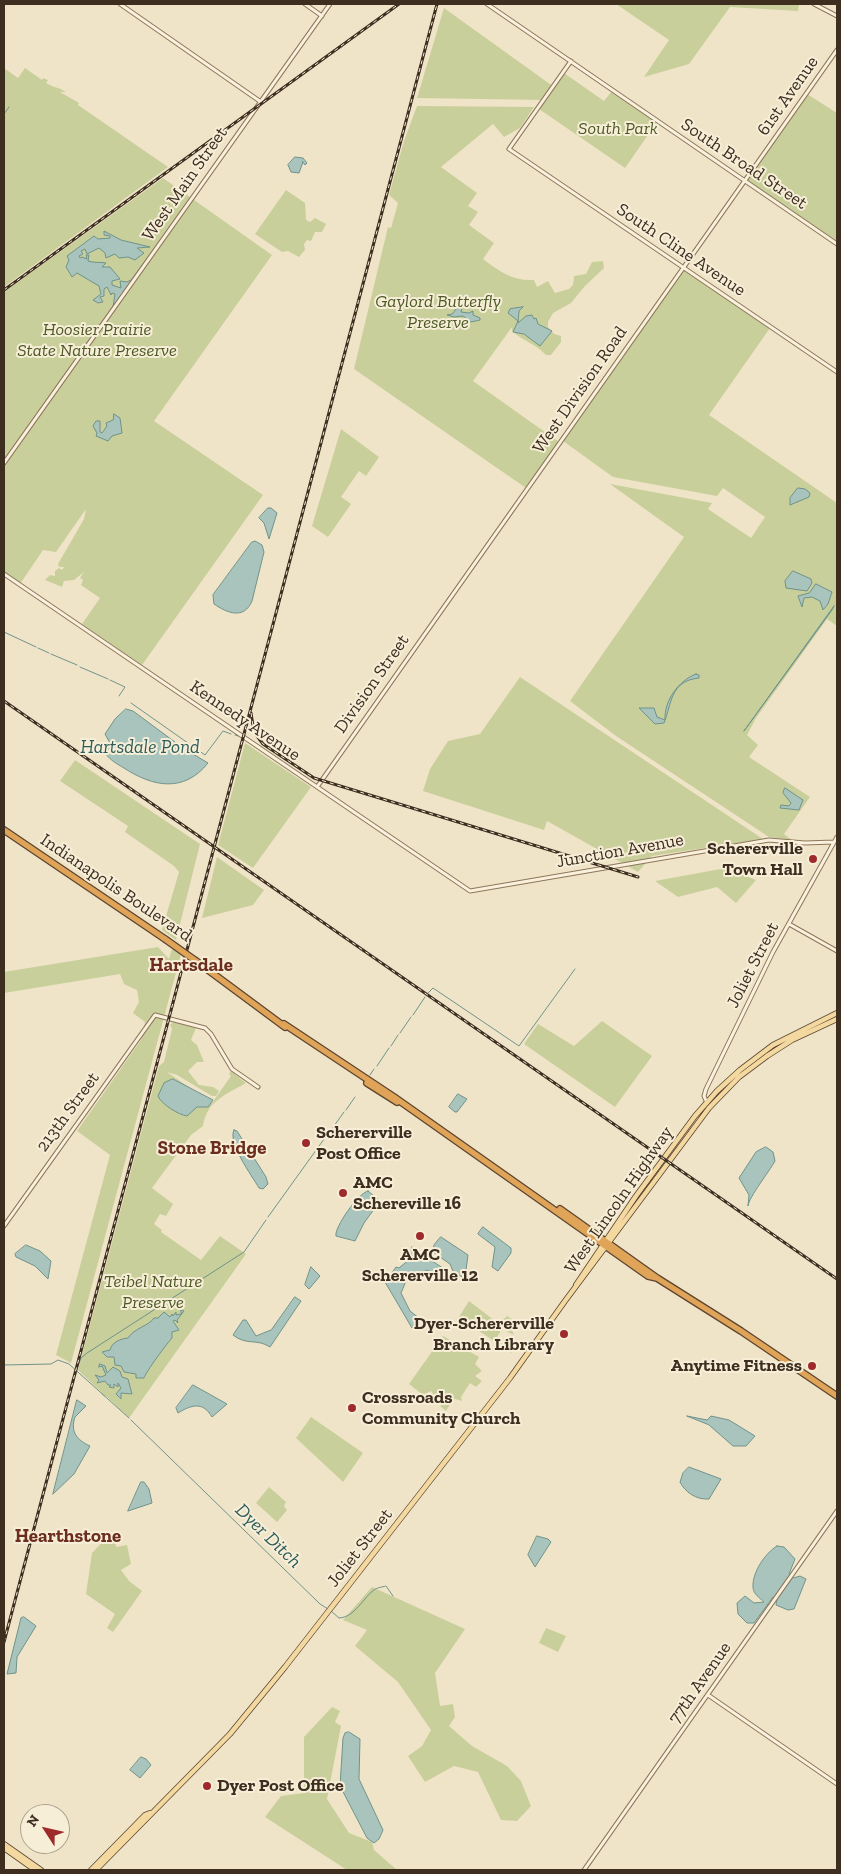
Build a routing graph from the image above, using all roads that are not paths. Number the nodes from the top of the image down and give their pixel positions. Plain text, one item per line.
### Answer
1 (120, 4) edge
2 (305, 4) edge
3 (330, 4) edge
4 (487, 4) edge
5 (814, 4) edge
6 (322, 16) junction
7 (837, 16) edge
8 (837, 50) edge
9 (570, 62) junction
10 (261, 102) junction
11 (745, 181) junction
12 (837, 244) edge
13 (683, 268) junction
14 (837, 372) edge
15 (4, 463) edge
16 (4, 574) edge
17 (438, 614) joint
18 (317, 787) junction
19 (4, 830) edge
20 (837, 837) edge
21 (834, 842) junction
22 (470, 891) joint
23 (789, 924) junction
24 (837, 952) edge
25 (837, 1013) edge
26 (837, 1019) edge
27 (258, 1086) dead end
28 (706, 1103) junction
29 (708, 1108) junction
30 (4, 1226) edge
31 (606, 1244) junction
32 (637, 1268) junction
33 (647, 1270) junction
34 (657, 1278) junction
35 (575, 1287) joint
36 (837, 1396) edge
37 (837, 1511) edge
38 (708, 1695) junction
39 (837, 1784) edge
40 (150, 1813) junction
41 (4, 1844) edge
42 (4, 1848) edge
43 (35, 1870) edge
44 (41, 1870) edge
45 (91, 1870) edge
46 (96, 1870) edge
47 (584, 1870) edge

1 - 10 street
2 - 6 street
3 - 6 street, West Main Street
4 - 9 street, South Broad Street
5 - 7 street
6 - 10 street, West Main Street
8 - 11 street, 61st Avenue
9 - 11 street, South Broad Street
9 - 13 street, South Cline Avenue
10 - 15 street, West Main Street
11 - 12 street, South Broad Street
11 - 13 street, West Division Road
13 - 14 street, South Cline Avenue
13 - 17 street, West Division Road
16 - 18 street, Kennedy Avenue
17 - 18 street, Division Street
18 - 22 street, Kennedy Avenue
19 - 31 highway, Indianapolis Boulevard, bridge
20 - 21 street, Joliet Street
21 - 22 street, Junction Avenue
21 - 23 street, Joliet Street
23 - 24 street
23 - 28 street, Joliet Street
25 - 28 main road, West Lincoln Highway
26 - 29 main road, West Lincoln Highway
27 - 30 street, 213th Street
28 - 29 street
28 - 31 main road, West Lincoln Highway
29 - 31 main road, West Lincoln Highway
31 - 32 highway
31 - 33 highway
31 - 35 main road, West Lincoln Highway
32 - 33 highway
32 - 34 highway
33 - 34 highway
34 - 36 highway
35 - 40 main road, Joliet Street
37 - 38 street, 77th Avenue
38 - 39 street
38 - 47 street, 77th Avenue
40 - 45 main road, Joliet Street
40 - 46 main road, Joliet Street
41 - 44 main road
42 - 43 main road

